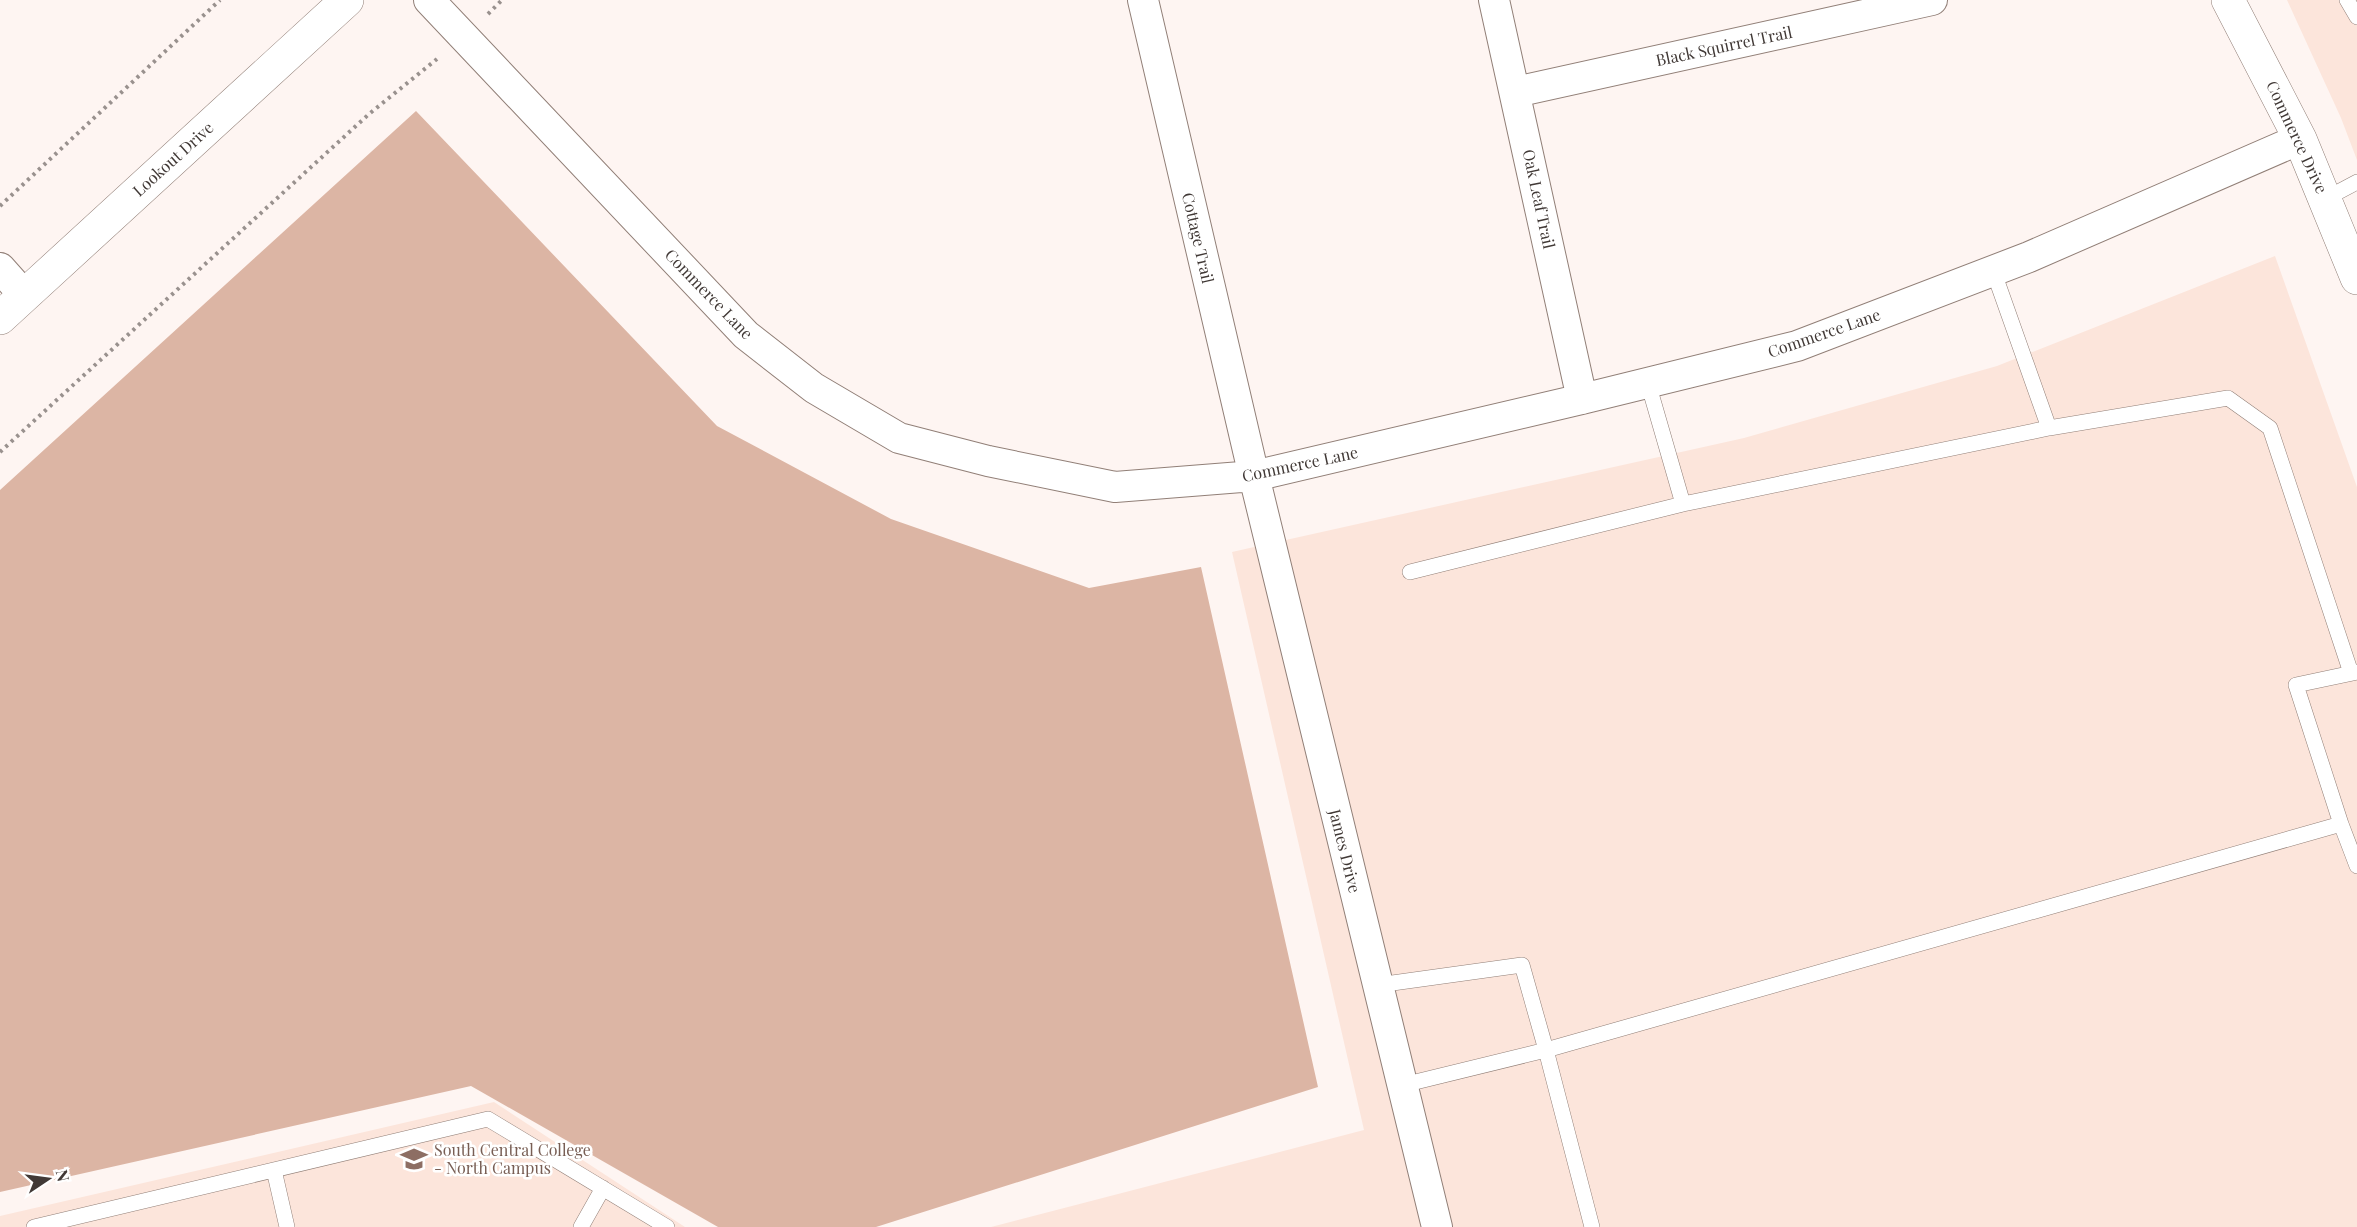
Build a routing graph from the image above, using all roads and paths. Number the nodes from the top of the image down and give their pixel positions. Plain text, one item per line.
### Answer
1 (220, 0) edge
2 (347, 0) edge
3 (429, 0) edge
4 (502, 0) edge
5 (1143, 0) edge
6 (1494, 0) edge
7 (1932, 0) edge
8 (2228, 0) edge
9 (2347, 0) edge
10 (2357, 17) edge
11 (464, 37) junction
12 (1516, 92) junction
13 (2300, 139) junction
14 (2357, 182) edge
15 (2325, 199) junction
16 (0, 206) edge
17 (0, 268) edge
18 (1993, 270) junction
19 (2357, 278) edge
20 (24, 295) junction
21 (0, 318) edge
22 (1648, 382) junction
23 (1582, 399) junction
24 (2049, 428) junction
25 (0, 452) edge
26 (1254, 476) junction
27 (1683, 504) junction
28 (1410, 572) dead end
29 (2354, 672) edge
30 (2341, 824) junction
31 (2357, 866) edge
32 (1378, 985) junction
33 (1546, 1050) junction
34 (1403, 1085) junction
35 (274, 1170) junction
36 (603, 1188) junction
37 (34, 1227) edge
38 (287, 1227) edge
39 (581, 1227) edge
40 (667, 1227) edge
41 (1437, 1227) edge
42 (1592, 1227) edge

1 - 16 path
2 - 20 main road, Lookout Drive
3 - 11 street, Commerce Lane
4 - 11 path
5 - 26 street, Cottage Trail
6 - 12 street, Oak Leaf Trail
7 - 12 street, Black Squirrel Trail
8 - 13 main road, Commerce Drive
9 - 10 lane
11 - 25 path
11 - 26 street, Commerce Lane
12 - 23 street, Oak Leaf Trail
13 - 15 main road, Commerce Drive
13 - 18 street, Commerce Lane
14 - 15 lane
15 - 19 main road, Commerce Drive
17 - 20 street
18 - 22 street, Commerce Lane
18 - 24 lane
20 - 21 main road, Lookout Drive
22 - 23 street, Commerce Lane
22 - 27 lane
23 - 26 street, Commerce Lane
24 - 27 lane
24 - 29 lane
26 - 32 street, James Drive
27 - 28 lane
29 - 30 lane
30 - 31 lane
30 - 33 lane
32 - 33 lane
32 - 34 street, James Drive
33 - 34 lane
33 - 42 lane
34 - 41 street, James Drive
35 - 36 lane
35 - 37 lane
35 - 38 lane
36 - 39 lane
36 - 40 lane

